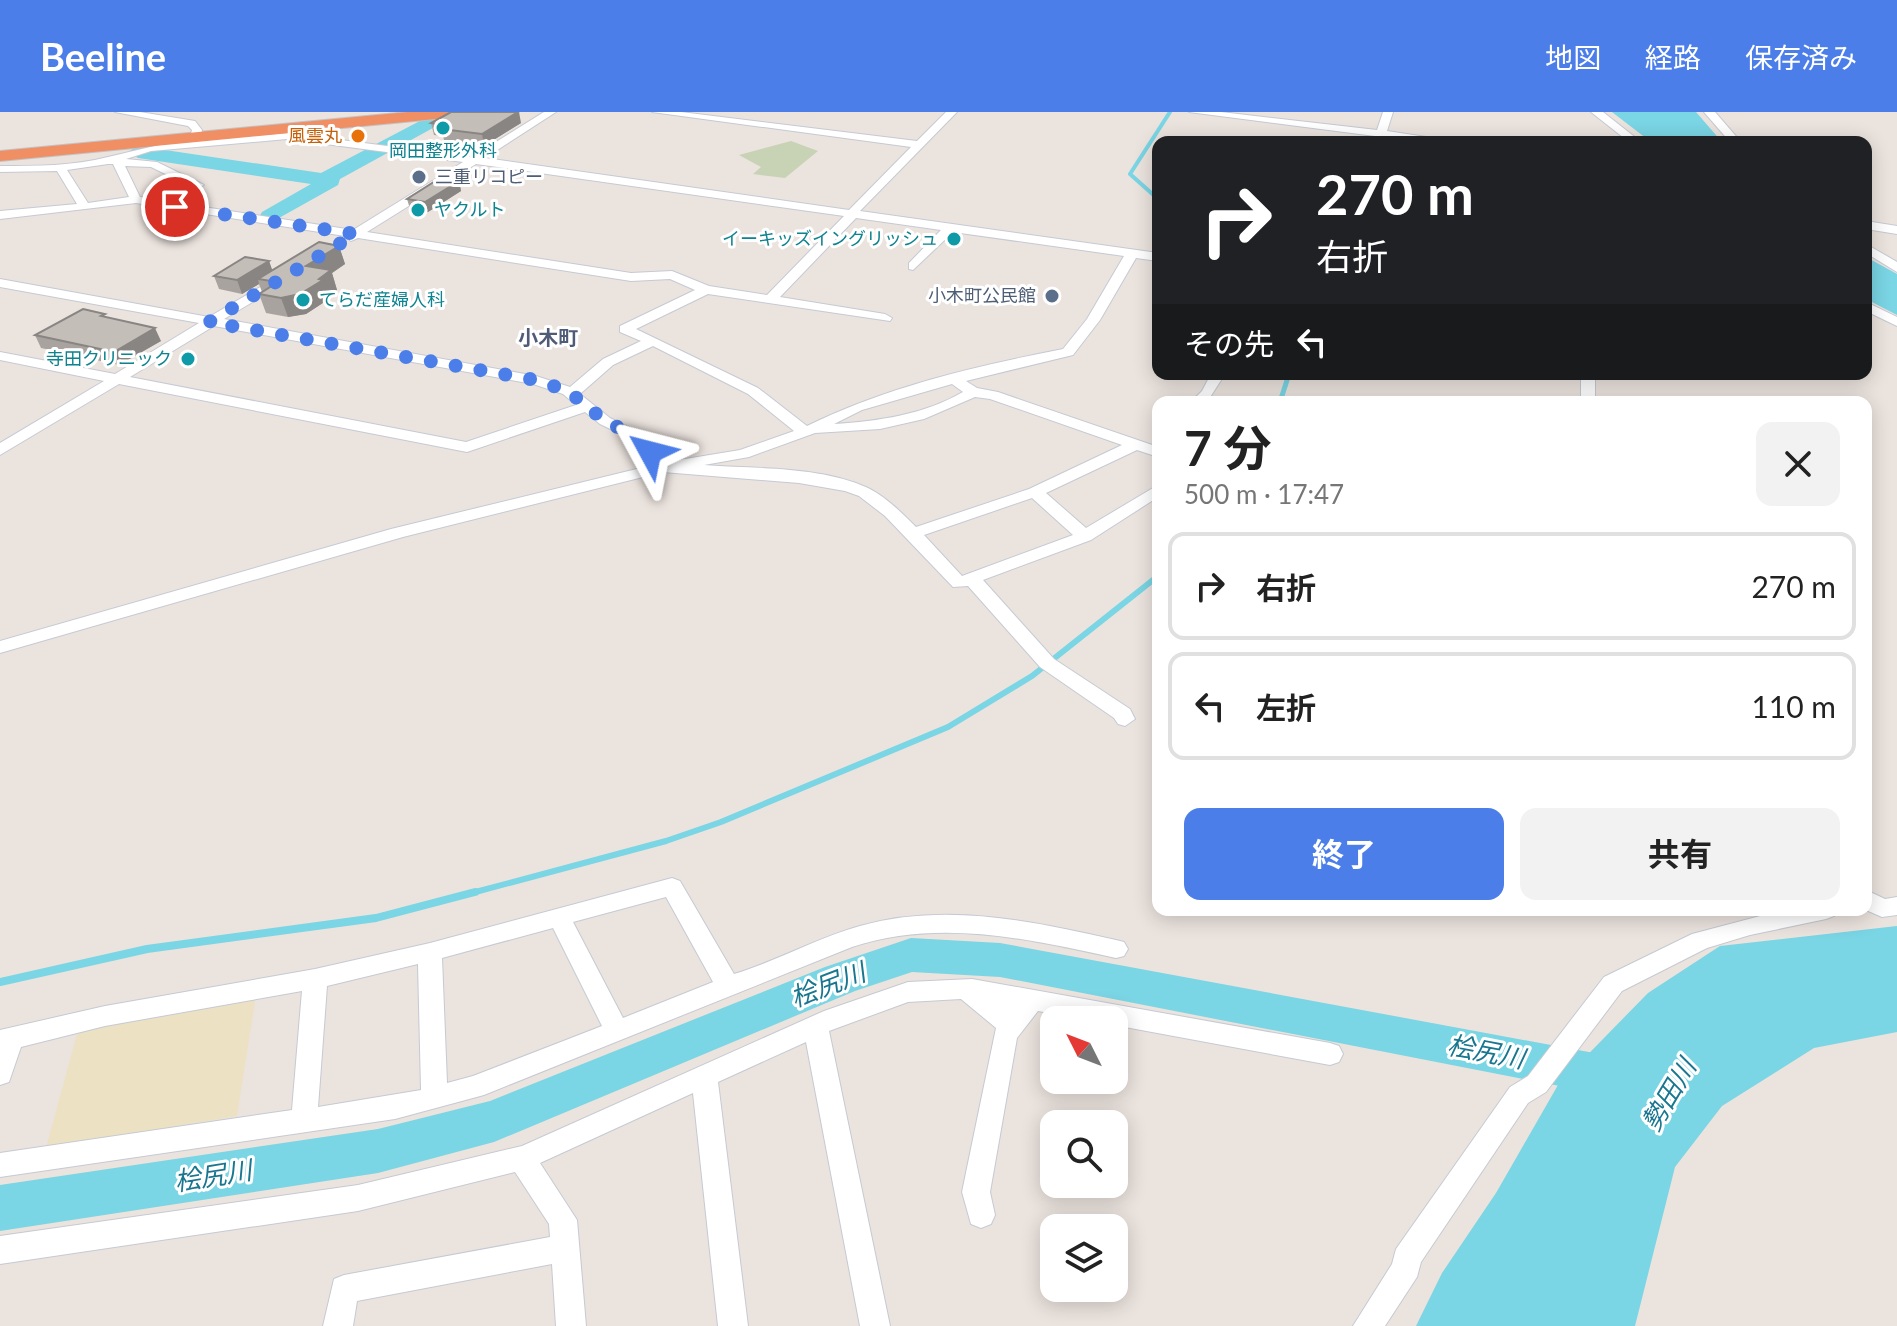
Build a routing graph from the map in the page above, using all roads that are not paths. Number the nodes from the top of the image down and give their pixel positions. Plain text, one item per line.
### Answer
1 (120, 112) edge
2 (382, 112) edge
3 (456, 112) edge
4 (551, 112) edge
5 (657, 112) edge
6 (952, 112) edge
7 (1194, 112) edge
8 (1388, 112) edge
9 (1596, 112) edge
10 (1709, 112) edge
11 (1366, 136) edge
12 (1381, 136) edge
13 (1628, 136) edge
14 (1731, 136) edge
15 (196, 137) junction
16 (919, 145) junction
17 (0, 148) edge
18 (0, 156) edge
19 (113, 161) junction
20 (472, 162) junction
21 (61, 168) junction
22 (0, 169) edge
23 (136, 200) junction
24 (150, 202) junction
25 (85, 207) junction
26 (852, 214) junction
27 (0, 215) edge
28 (1872, 226) edge
29 (951, 227) junction
30 (1897, 230) edge
31 (356, 234) junction
32 (343, 242) dead end
33 (1872, 252) edge
34 (1132, 253) junction
35 (1152, 256) edge
36 (302, 266) edge
37 (913, 266) dead end
38 (1897, 268) edge
39 (0, 283) edge
40 (706, 290) junction
41 (770, 299) junction
42 (1872, 309) edge
43 (885, 318) dead end
44 (209, 322) junction
45 (1897, 322) edge
46 (653, 341) junction
47 (0, 356) edge
48 (118, 378) junction
49 (954, 379) junction
50 (973, 392) junction
51 (571, 394) junction
52 (586, 407) junction
53 (806, 431) junction
54 (1150, 446) edge
55 (0, 450) edge
56 (663, 467) junction
57 (1035, 492) junction
58 (1152, 494) edge
59 (911, 534) junction
60 (1085, 536) junction
61 (973, 580) junction
62 (0, 647) edge
63 (1125, 719) dead end
64 (1872, 902) edge
65 (1897, 906) edge
66 (1798, 916) edge
67 (559, 917) junction
68 (1116, 949) dead end
69 (430, 952) junction
70 (315, 979) junction
71 (728, 986) junction
72 (965, 988) junction
73 (1031, 1001) junction
74 (1010, 1025) junction
75 (815, 1026) junction
76 (617, 1031) junction
77 (6, 1040) edge
78 (1330, 1054) dead end
79 (0, 1074) edge
80 (704, 1075) junction
81 (434, 1098) junction
82 (304, 1119) junction
83 (525, 1157) junction
84 (0, 1165) edge
85 (981, 1215) dead end
86 (566, 1248) junction
87 (0, 1250) edge
88 (338, 1326) edge
89 (571, 1326) edge
90 (733, 1326) edge
91 (875, 1326) edge
92 (1368, 1326) edge

1 - 15 street
2 - 15 highway
3 - 15 highway
4 - 20 street
5 - 16 street
6 - 16 street
7 - 11 street
8 - 12 street
9 - 13 street
10 - 14 street
15 - 17 highway
15 - 18 highway
15 - 19 street
15 - 20 street
16 - 26 street
19 - 21 street
19 - 23 street
19 - 24 street
20 - 26 street
20 - 31 street
21 - 22 street
21 - 25 street
23 - 24 street
23 - 25 street
24 - 31 street
25 - 27 street
26 - 29 street
26 - 41 street
28 - 30 street
29 - 34 street
29 - 37 street
31 - 32 street
31 - 40 street
33 - 38 street
34 - 35 street
34 - 49 street
36 - 44 street
39 - 44 street
40 - 41 street
40 - 46 street
41 - 43 street
42 - 45 street
44 - 48 street
44 - 51 street
46 - 51 street
46 - 53 street
47 - 48 street
48 - 52 street
48 - 55 street
49 - 50 street
49 - 53 street
50 - 53 street
50 - 54 street
51 - 52 street
52 - 56 street
53 - 56 street
54 - 57 street
56 - 59 street
56 - 62 street
57 - 59 street
57 - 60 street
58 - 60 street
59 - 61 street
60 - 61 street
61 - 63 street
64 - 65 street
66 - 92 street
67 - 69 street
67 - 71 street
67 - 76 street
68 - 71 street
69 - 70 street
69 - 81 street
70 - 77 street
70 - 82 street
71 - 76 street
72 - 73 street
72 - 74 street
72 - 75 street
73 - 74 street
73 - 78 street
74 - 85 street
75 - 80 street
75 - 91 street
76 - 81 street
77 - 79 street
80 - 83 street
80 - 90 street
81 - 82 street
82 - 84 street
83 - 86 street
83 - 87 street
86 - 88 street
86 - 89 street

